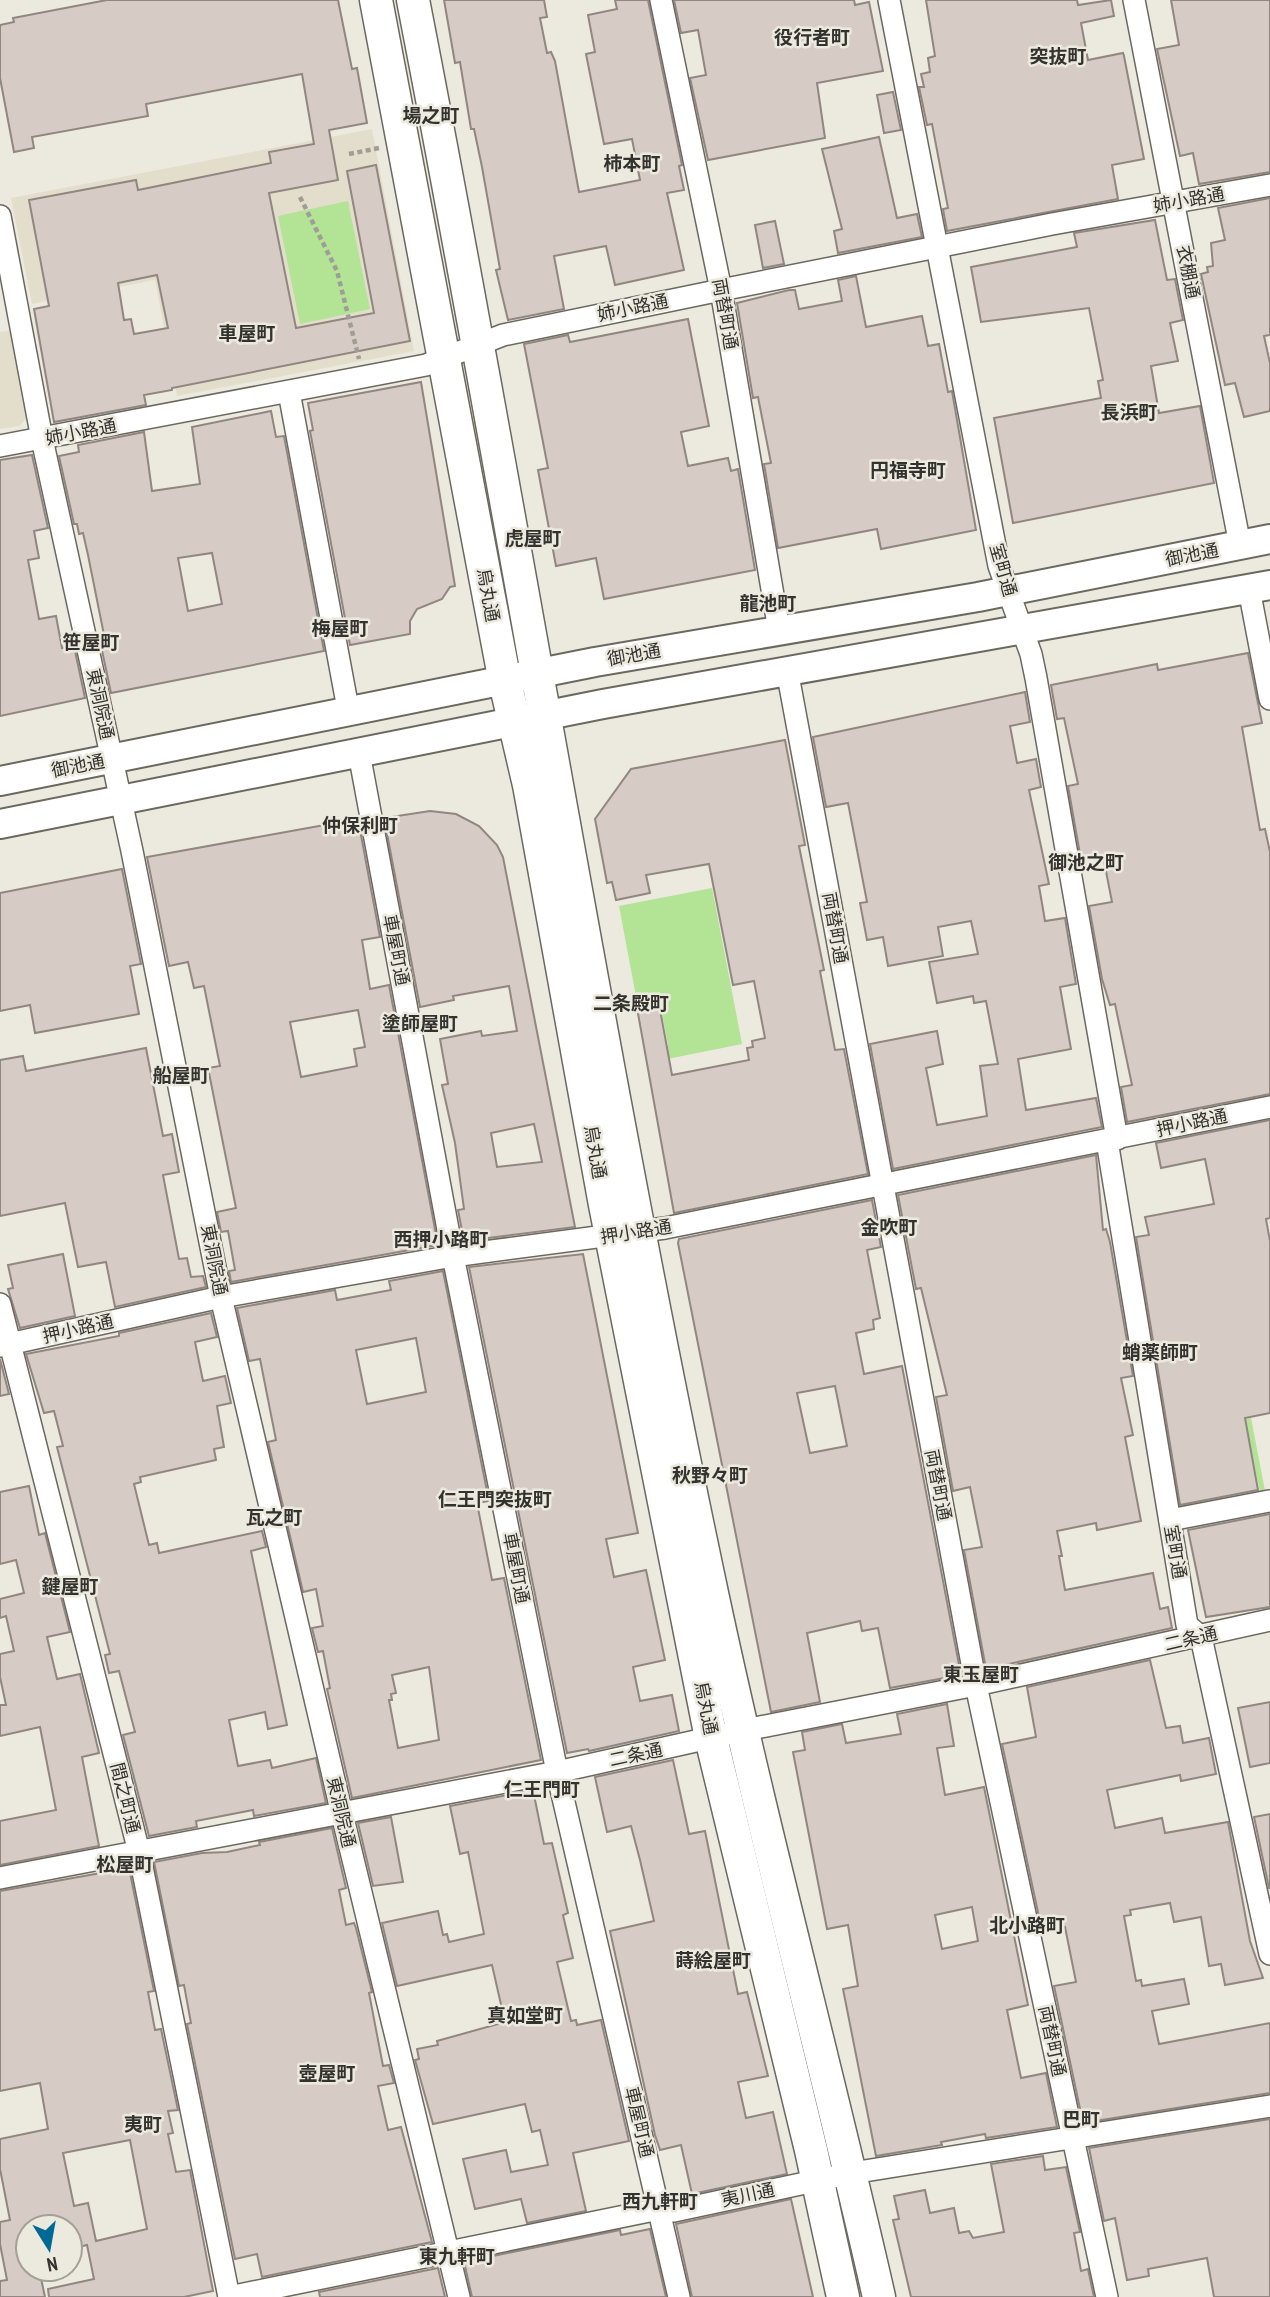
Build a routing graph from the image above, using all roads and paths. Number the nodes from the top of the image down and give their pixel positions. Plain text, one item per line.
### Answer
1 (376, 0) edge
2 (413, 0) edge
3 (661, 0) edge
4 (889, 0) edge
5 (1134, 0) edge
6 (383, 147) dead end
7 (349, 154) dead end
8 (1270, 185) edge
9 (300, 197) dead end
10 (1175, 202) junction
11 (0, 216) edge
12 (939, 248) junction
13 (721, 290) junction
14 (480, 344) junction
15 (445, 358) junction
16 (360, 367) dead end
17 (289, 392) junction
18 (42, 439) junction
19 (0, 446) edge
20 (1270, 539) edge
21 (1240, 545) junction
22 (1259, 587) edge
23 (1008, 591) junction
24 (1022, 628) junction
25 (779, 630) junction
26 (787, 670) junction
27 (538, 674) junction
28 (505, 682) junction
29 (1270, 699) edge
30 (349, 714) junction
31 (529, 719) junction
32 (359, 753) junction
33 (112, 760) junction
34 (0, 782) edge
35 (121, 800) junction
36 (0, 824) edge
37 (1270, 1107) edge
38 (1112, 1140) junction
39 (881, 1186) junction
40 (625, 1234) junction
41 (453, 1256) junction
42 (221, 1297) junction
43 (0, 1304) edge
44 (4, 1345) edge
45 (1269, 1501) edge
46 (1170, 1520) junction
47 (1270, 1620) edge
48 (1201, 1637) junction
49 (976, 1685) junction
50 (745, 1730) junction
51 (711, 1738) junction
52 (557, 1772) junction
53 (342, 1814) junction
54 (139, 1852) junction
55 (0, 1878) edge
56 (1270, 1954) edge
57 (1270, 2106) edge
58 (1073, 2138) junction
59 (852, 2173) junction
60 (818, 2180) junction
61 (659, 2209) junction
62 (448, 2250) junction
63 (229, 2297) edge
64 (459, 2297) edge
65 (679, 2297) edge
66 (844, 2297) edge
67 (879, 2297) edge
68 (1107, 2297) edge

1 - 15 highway, 烏丸通
2 - 14 highway, 烏丸通
3 - 13 street, 両替町通
4 - 12 street, 室町通
5 - 10 street, 衣棚通
6 - 7 path
8 - 10 street, 姉小路通
9 - 16 path
10 - 12 street, 姉小路通
10 - 21 street, 衣棚通
11 - 18 street, 東洞院通
12 - 13 street, 姉小路通
12 - 23 street, 室町通
13 - 14 street, 姉小路通
13 - 25 street, 両替町通
14 - 15 street, 姉小路通
14 - 27 highway, 烏丸通
15 - 17 street, 姉小路通
15 - 28 highway, 烏丸通
17 - 18 street, 姉小路通
17 - 30 street
18 - 19 street, 姉小路通
18 - 33 street, 東洞院通
20 - 21 main road, 御池通
21 - 23 main road, 御池通
22 - 24 main road
22 - 29 street
23 - 24 street, 室町通
23 - 25 main road, 御池通
24 - 26 main road
24 - 38 street, 室町通
25 - 27 main road, 御池通
26 - 31 main road
26 - 39 street, 両替町通
27 - 28 main road, 御池通
27 - 31 highway, 烏丸通
28 - 30 main road, 御池通
28 - 31 highway, 烏丸通
30 - 33 main road, 御池通
31 - 32 main road
31 - 40 highway, 烏丸通
32 - 35 main road
32 - 41 street, 車屋町通
33 - 34 main road, 御池通
33 - 35 street, 東洞院通
35 - 36 main road
35 - 42 street, 東洞院通
37 - 38 street, 押小路通
38 - 39 street, 押小路通
38 - 46 street, 室町通
39 - 40 street, 押小路通
39 - 49 street, 両替町通
40 - 41 street, 押小路通
40 - 50 highway, 烏丸通
40 - 51 highway, 烏丸通
41 - 42 street, 押小路通
41 - 52 street, 車屋町通
42 - 44 street, 押小路通
42 - 53 street, 東洞院通
43 - 44 street, 間之町通
44 - 54 street, 間之町通
45 - 46 street
46 - 48 street, 室町通
47 - 48 street, 二条通
48 - 49 street, 二条通
48 - 56 street, 室町通
49 - 50 street, 二条通
49 - 58 street, 両替町通
50 - 51 street, 二条通
50 - 59 highway, 烏丸通
51 - 52 street, 二条通
51 - 60 highway, 烏丸通
52 - 53 street, 二条通
52 - 61 street, 車屋町通
53 - 54 street, 二条通
53 - 62 street, 東洞院通
54 - 55 street, 二条通
54 - 63 street, 間之町通
57 - 58 street, 夷川通
58 - 59 street, 夷川通
58 - 68 street, 両替町通
59 - 60 street, 夷川通
59 - 67 highway, 烏丸通
60 - 61 street, 夷川通
60 - 66 highway, 烏丸通
61 - 62 street, 夷川通
61 - 65 street, 車屋町通
62 - 63 street, 夷川通
62 - 64 street, 東洞院通

